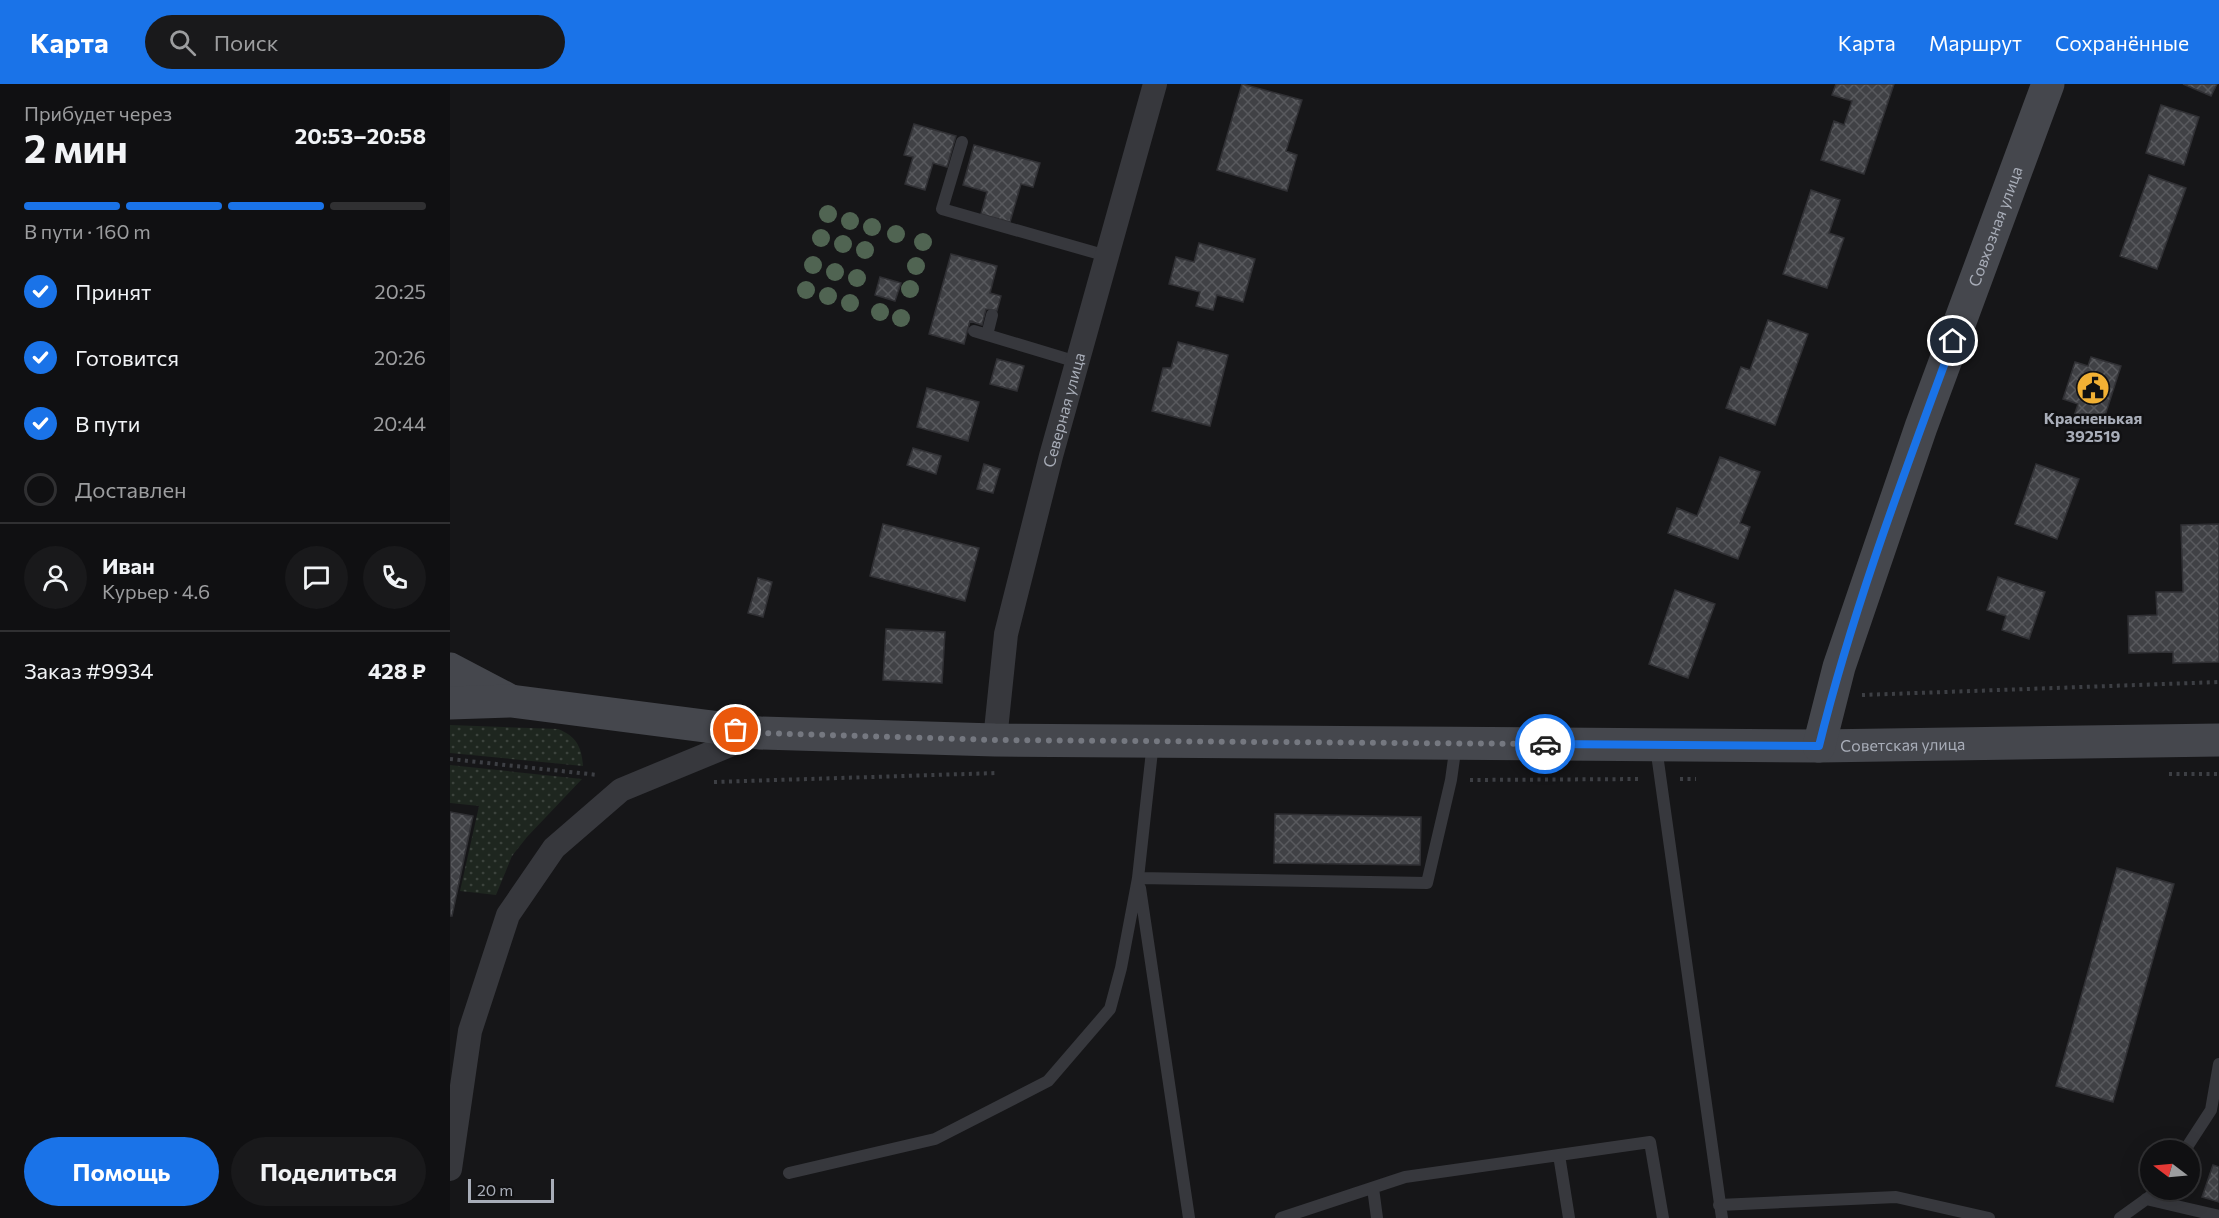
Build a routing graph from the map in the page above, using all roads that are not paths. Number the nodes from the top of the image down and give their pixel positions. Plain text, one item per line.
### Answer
1 (1155, 84) edge
2 (2048, 84) edge
3 (962, 142) dead end
4 (1107, 256) junction
5 (992, 315) dead end
6 (974, 331) dead end
7 (987, 335) junction
8 (1077, 363) junction
9 (450, 669) edge
10 (511, 701) junction
11 (450, 703) edge
12 (759, 733) junction
13 (995, 740) junction
14 (2219, 740) edge
15 (1154, 741) junction
16 (1456, 743) junction
17 (1656, 744) junction
18 (1819, 746) junction
19 (1138, 878) junction
20 (2219, 1064) edge
21 (2192, 1140) edge
22 (1559, 1155) junction
23 (450, 1169) edge
24 (789, 1173) dead end
25 (1372, 1188) junction
26 (2145, 1200) edge
27 (2150, 1200) edge
28 (1719, 1205) junction
29 (2125, 1216) edge
30 (2219, 1216) edge
31 (1189, 1218) edge
32 (1281, 1218) edge
33 (1377, 1218) edge
34 (1569, 1218) edge
35 (1663, 1218) edge
36 (1722, 1218) edge
37 (1989, 1218) edge

1 - 4 street, Северная улица
2 - 18 main road, Совхозная улица
3 - 4 lane
4 - 8 street, Северная улица
5 - 7 lane
6 - 7 lane
7 - 8 lane
8 - 13 street, Северная улица
9 - 10 main road
10 - 11 main road
10 - 12 main road, Советская улица
12 - 13 main road, Советская улица
12 - 23 street
13 - 15 main road, Советская улица
14 - 18 main road, Советская улица
15 - 16 main road, Советская улица
15 - 19 lane
16 - 17 main road, Советская улица
16 - 19 lane
17 - 18 main road, Советская улица
17 - 28 lane
19 - 24 lane
19 - 31 lane
20 - 21 lane
22 - 25 lane
22 - 34 lane
22 - 35 lane
25 - 32 lane
25 - 33 lane
26 - 29 lane
27 - 30 lane
28 - 36 lane
28 - 37 lane

